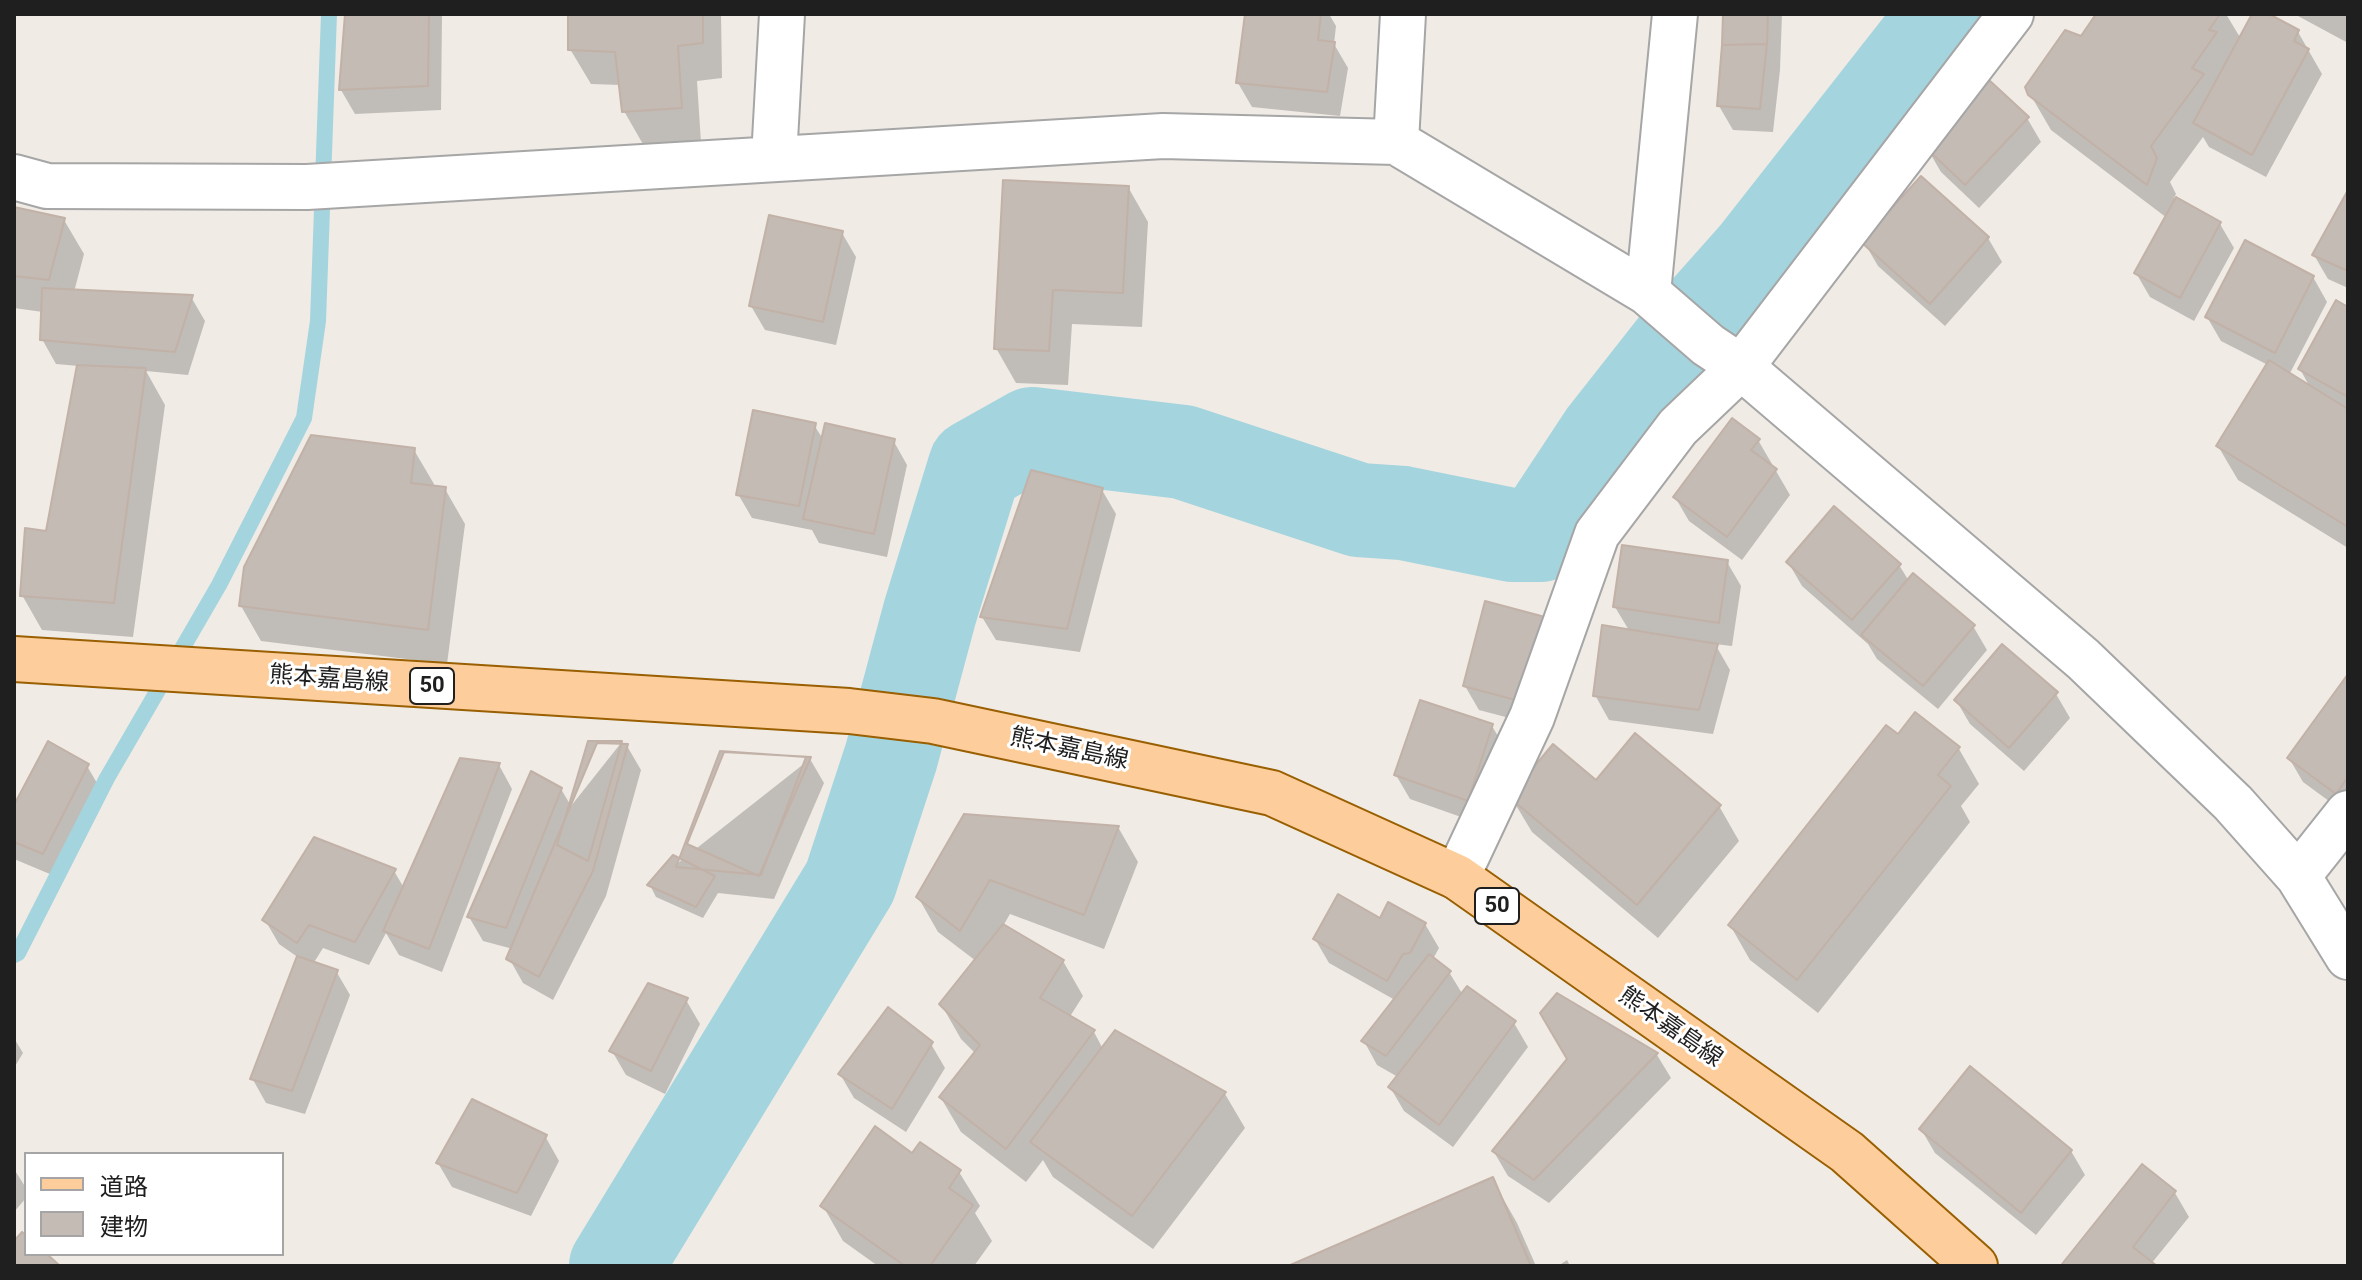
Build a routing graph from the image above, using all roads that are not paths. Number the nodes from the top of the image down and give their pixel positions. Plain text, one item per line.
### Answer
1 (782, 14) edge
2 (1403, 14) edge
3 (1675, 14) edge
4 (2011, 14) edge
5 (1396, 142) junction
6 (774, 158) junction
7 (14, 177) edge
8 (1648, 293) junction
9 (1725, 356) junction
10 (14, 659) edge
11 (2348, 813) edge
12 (2298, 876) junction
13 (1457, 877) junction
14 (2348, 957) edge
15 (1975, 1266) edge

1 - 6 street
2 - 5 street
3 - 8 street
4 - 9 street
5 - 6 street
5 - 8 street
6 - 7 street
8 - 9 street
9 - 12 street
9 - 13 street
10 - 13 main road, 熊本嘉島線 / 50
11 - 12 street
12 - 14 street
13 - 15 main road, 熊本嘉島線 / 50

